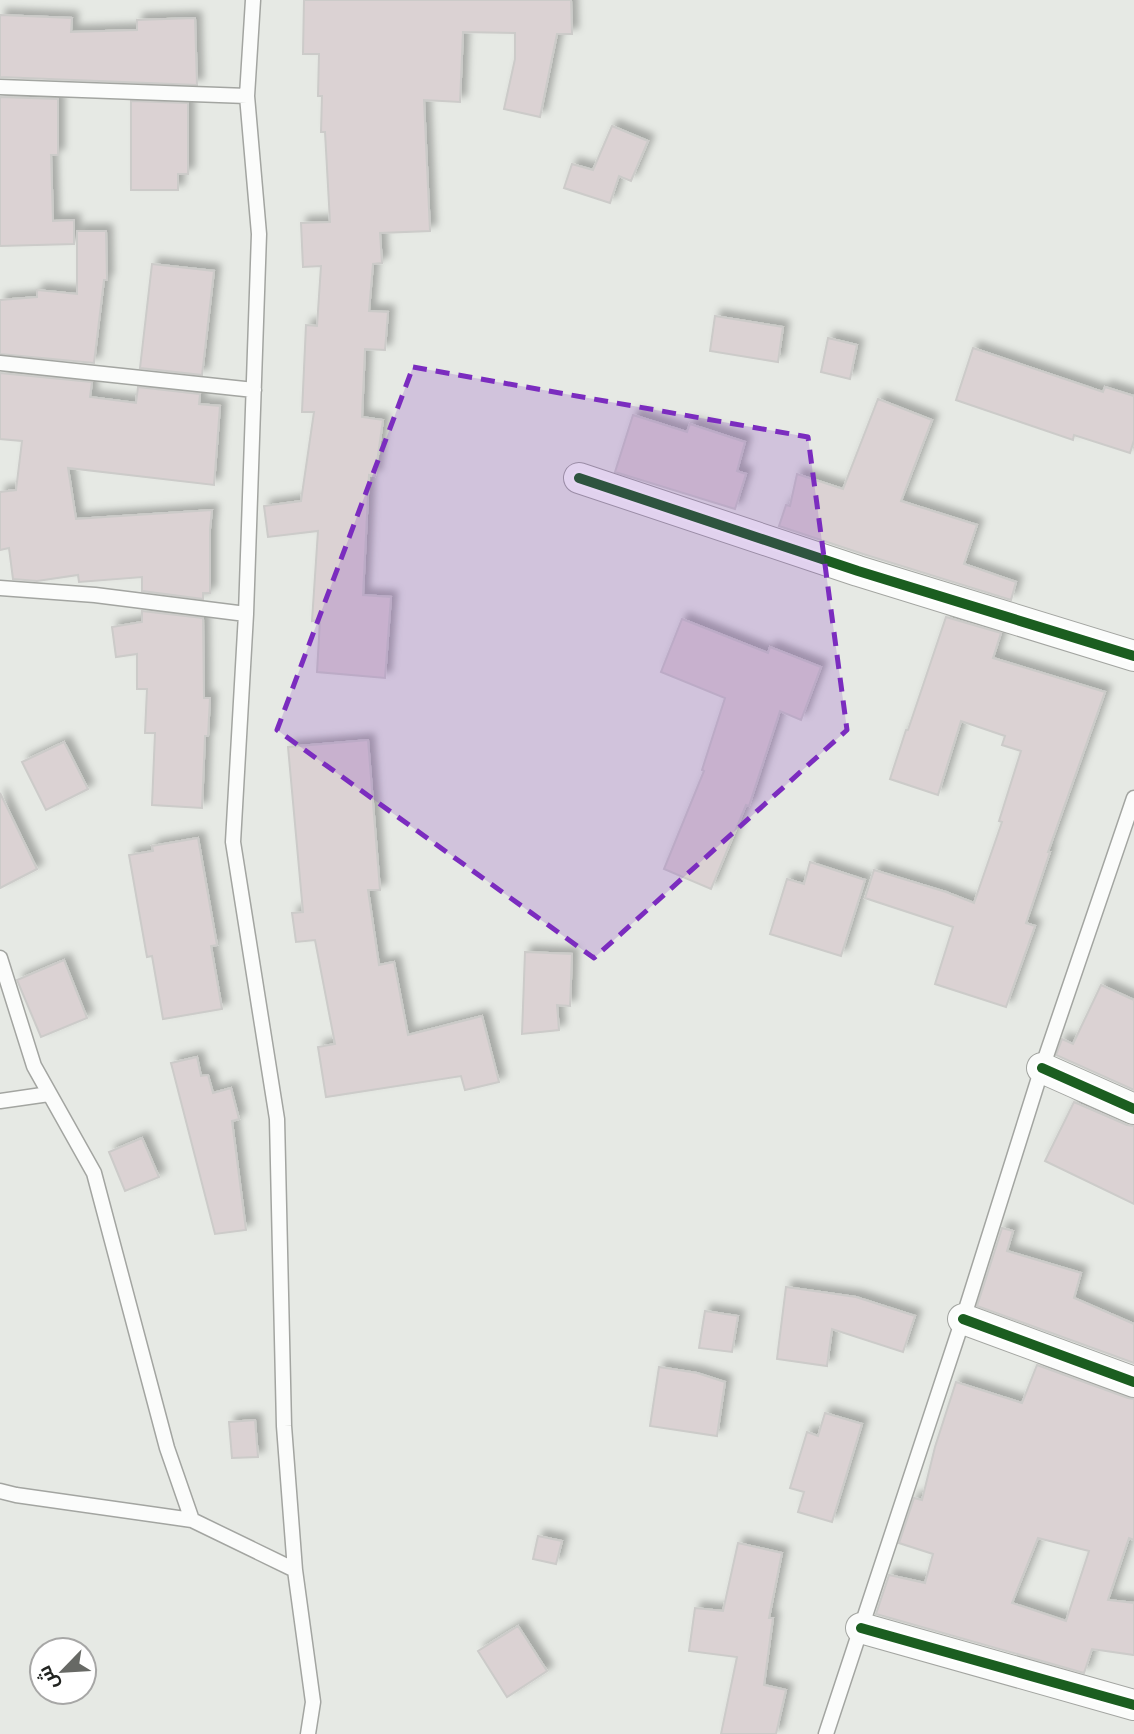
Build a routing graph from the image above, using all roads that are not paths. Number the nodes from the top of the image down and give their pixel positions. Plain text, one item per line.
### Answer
1 (253, 0) edge
2 (0, 87) edge
3 (247, 96) junction
4 (0, 363) edge
5 (254, 390) junction
6 (579, 478) dead end
7 (0, 587) edge
8 (246, 614) junction
9 (1134, 656) edge
10 (1134, 798) edge
11 (0, 958) edge
12 (1042, 1068) junction
13 (49, 1094) junction
14 (0, 1101) edge
15 (1134, 1109) edge
16 (963, 1319) junction
17 (1134, 1382) edge
18 (0, 1491) edge
19 (192, 1520) junction
20 (295, 1570) junction
21 (861, 1628) junction
22 (1134, 1705) edge
23 (308, 1734) edge
24 (826, 1734) edge

1 - 3 lane
2 - 3 lane
3 - 5 lane
4 - 5 lane
5 - 8 lane
6 - 9 street
7 - 8 lane
8 - 20 lane
10 - 12 lane
11 - 13 lane
12 - 15 street
12 - 16 lane
13 - 14 lane
13 - 19 lane
16 - 17 street
16 - 21 lane
18 - 19 lane
19 - 20 lane
20 - 23 lane
21 - 22 street
21 - 24 lane

